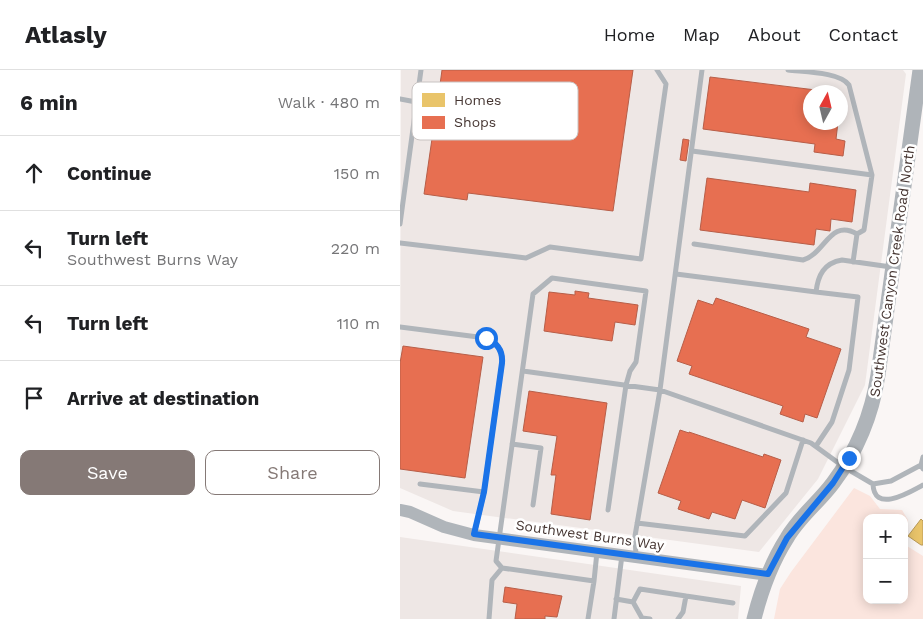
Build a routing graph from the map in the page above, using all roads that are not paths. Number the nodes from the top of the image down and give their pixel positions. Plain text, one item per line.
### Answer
1 (657, 70) edge
2 (702, 70) edge
3 (788, 70) edge
4 (920, 70) edge
5 (412, 132) edge
6 (692, 151) junction
7 (872, 175) junction
8 (400, 224) edge
9 (857, 234) junction
10 (400, 236) edge
11 (401, 242) edge
12 (694, 244) dead end
13 (853, 262) junction
14 (893, 267) junction
15 (676, 274) junction
16 (816, 292) junction
17 (400, 327) edge
18 (523, 371) junction
19 (626, 385) junction
20 (660, 390) junction
21 (803, 440) junction
22 (512, 444) junction
23 (816, 446) junction
24 (923, 457) edge
25 (844, 466) junction
26 (922, 467) edge
27 (420, 484) dead end
28 (873, 484) junction
29 (923, 485) edge
30 (484, 492) junction
31 (400, 503) edge
32 (533, 505) dead end
33 (608, 510) dead end
34 (405, 511) edge
35 (637, 522) junction
36 (474, 534) junction
37 (499, 538) junction
38 (597, 551) junction
39 (622, 554) junction
40 (636, 556) junction
41 (502, 568) junction
42 (768, 574) junction
43 (594, 581) junction
44 (686, 596) junction
45 (616, 599) junction
46 (633, 602) junction
47 (733, 603) dead end
48 (489, 619) edge
49 (588, 619) edge
50 (614, 619) edge
51 (650, 619) edge
52 (678, 619) edge
53 (754, 619) edge

1 - 11 lane
2 - 6 lane
3 - 7 lane
4 - 14 main road, Southwest Canyon Creek Road North
5 - 8 lane
6 - 7 lane
6 - 15 lane
7 - 9 lane
9 - 12 lane
9 - 13 lane
10 - 11 lane
13 - 14 lane
13 - 16 lane
14 - 25 main road, Southwest Canyon Creek Road North
15 - 16 lane
15 - 20 lane
16 - 23 lane
17 - 30 lane
18 - 19 lane
18 - 19 lane
18 - 22 lane
19 - 20 lane
19 - 33 lane
20 - 21 lane
20 - 35 lane
21 - 23 lane
21 - 35 lane
22 - 32 lane
22 - 37 lane
23 - 25 lane
24 - 26 lane
25 - 28 lane
25 - 42 main road, Southwest Canyon Creek Road North
26 - 28 lane
27 - 30 lane
28 - 29 lane
30 - 36 lane
31 - 34 street, Southwest Burns Way
34 - 36 street, Southwest Burns Way
35 - 40 lane
36 - 37 street, Southwest Burns Way
37 - 38 street, Southwest Burns Way
37 - 41 lane
38 - 39 street, Southwest Burns Way
38 - 43 lane
39 - 40 street, Southwest Burns Way
39 - 45 lane
40 - 42 street, Southwest Burns Way
41 - 43 lane
41 - 48 lane
42 - 53 main road, Southwest Canyon Creek Road North
43 - 49 lane
44 - 46 lane
44 - 47 lane
44 - 52 lane
45 - 46 lane
45 - 50 lane
46 - 51 lane

